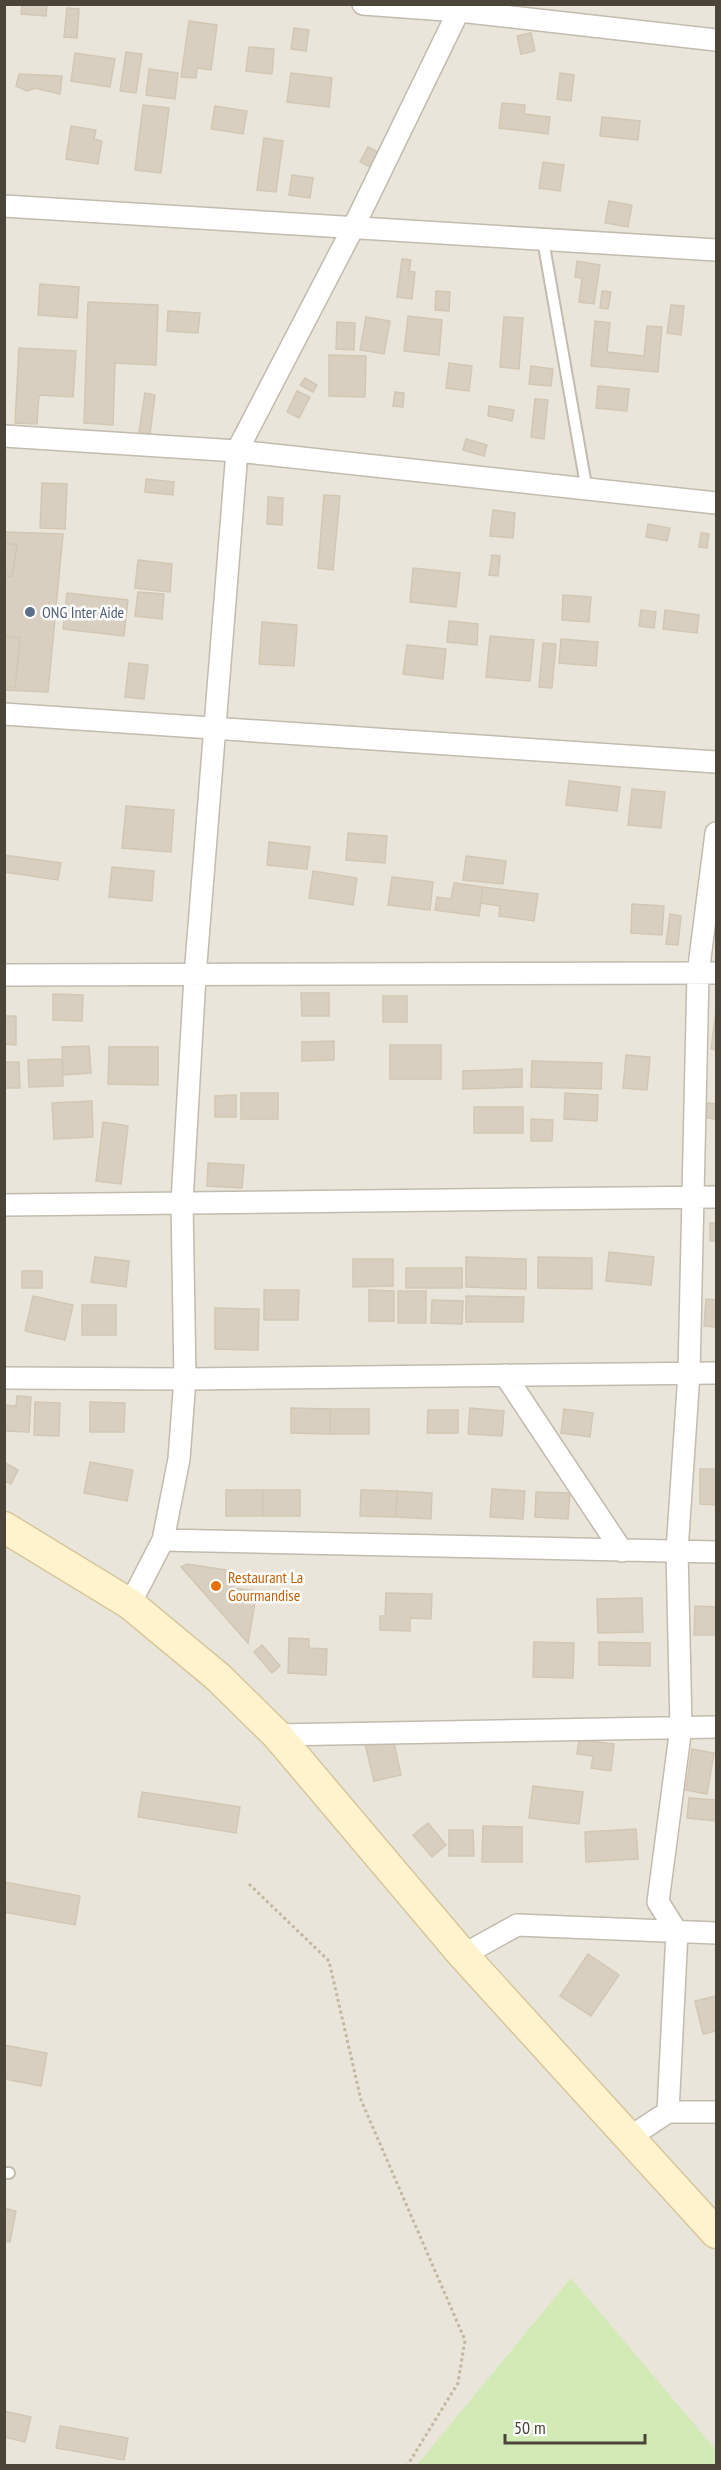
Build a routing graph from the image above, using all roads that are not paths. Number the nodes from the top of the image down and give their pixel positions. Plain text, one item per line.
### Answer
1 (363, 4) edge
2 (460, 8) edge
3 (717, 40) edge
4 (4, 206) edge
5 (353, 228) junction
6 (543, 240) junction
7 (717, 250) edge
8 (4, 436) edge
9 (237, 451) junction
10 (587, 491) junction
11 (717, 503) edge
12 (4, 714) edge
13 (213, 729) junction
14 (717, 762) edge
15 (717, 833) edge
16 (707, 973) edge
17 (4, 975) edge
18 (195, 976) junction
19 (693, 1197) junction
20 (717, 1197) edge
21 (182, 1202) junction
22 (4, 1205) edge
23 (689, 1373) junction
24 (717, 1373) edge
25 (505, 1375) junction
26 (4, 1378) edge
27 (185, 1379) junction
28 (4, 1527) edge
29 (163, 1540) junction
30 (622, 1551) junction
31 (677, 1551) junction
32 (717, 1551) edge
33 (130, 1604) junction
34 (681, 1727) junction
35 (717, 1727) edge
36 (277, 1735) junction
37 (677, 1932) junction
38 (717, 1933) edge
39 (463, 1954) junction
40 (668, 2112) junction
41 (717, 2112) edge
42 (630, 2137) junction
43 (717, 2233) edge

1 - 2 street
2 - 3 street
2 - 5 street
4 - 5 street
5 - 6 street
5 - 9 street
6 - 7 street
6 - 10 lane
8 - 9 street
9 - 10 street
9 - 13 street
10 - 11 street
12 - 13 street
13 - 14 street
13 - 18 street
15 - 16 street
16 - 18 street
16 - 19 street
17 - 18 street
18 - 21 street
19 - 20 street
19 - 21 street
19 - 23 street
21 - 22 street
21 - 27 street
23 - 24 street
23 - 25 street
23 - 31 street
25 - 27 street
25 - 30 street
26 - 27 street
27 - 29 street
28 - 33 main road
29 - 30 street
29 - 33 street
30 - 31 street
31 - 32 street
31 - 34 street
33 - 36 main road
34 - 35 street
34 - 36 street
34 - 37 street
36 - 39 main road
37 - 38 street
37 - 39 street
37 - 40 street
39 - 42 main road
40 - 41 street
40 - 42 street
42 - 43 main road

